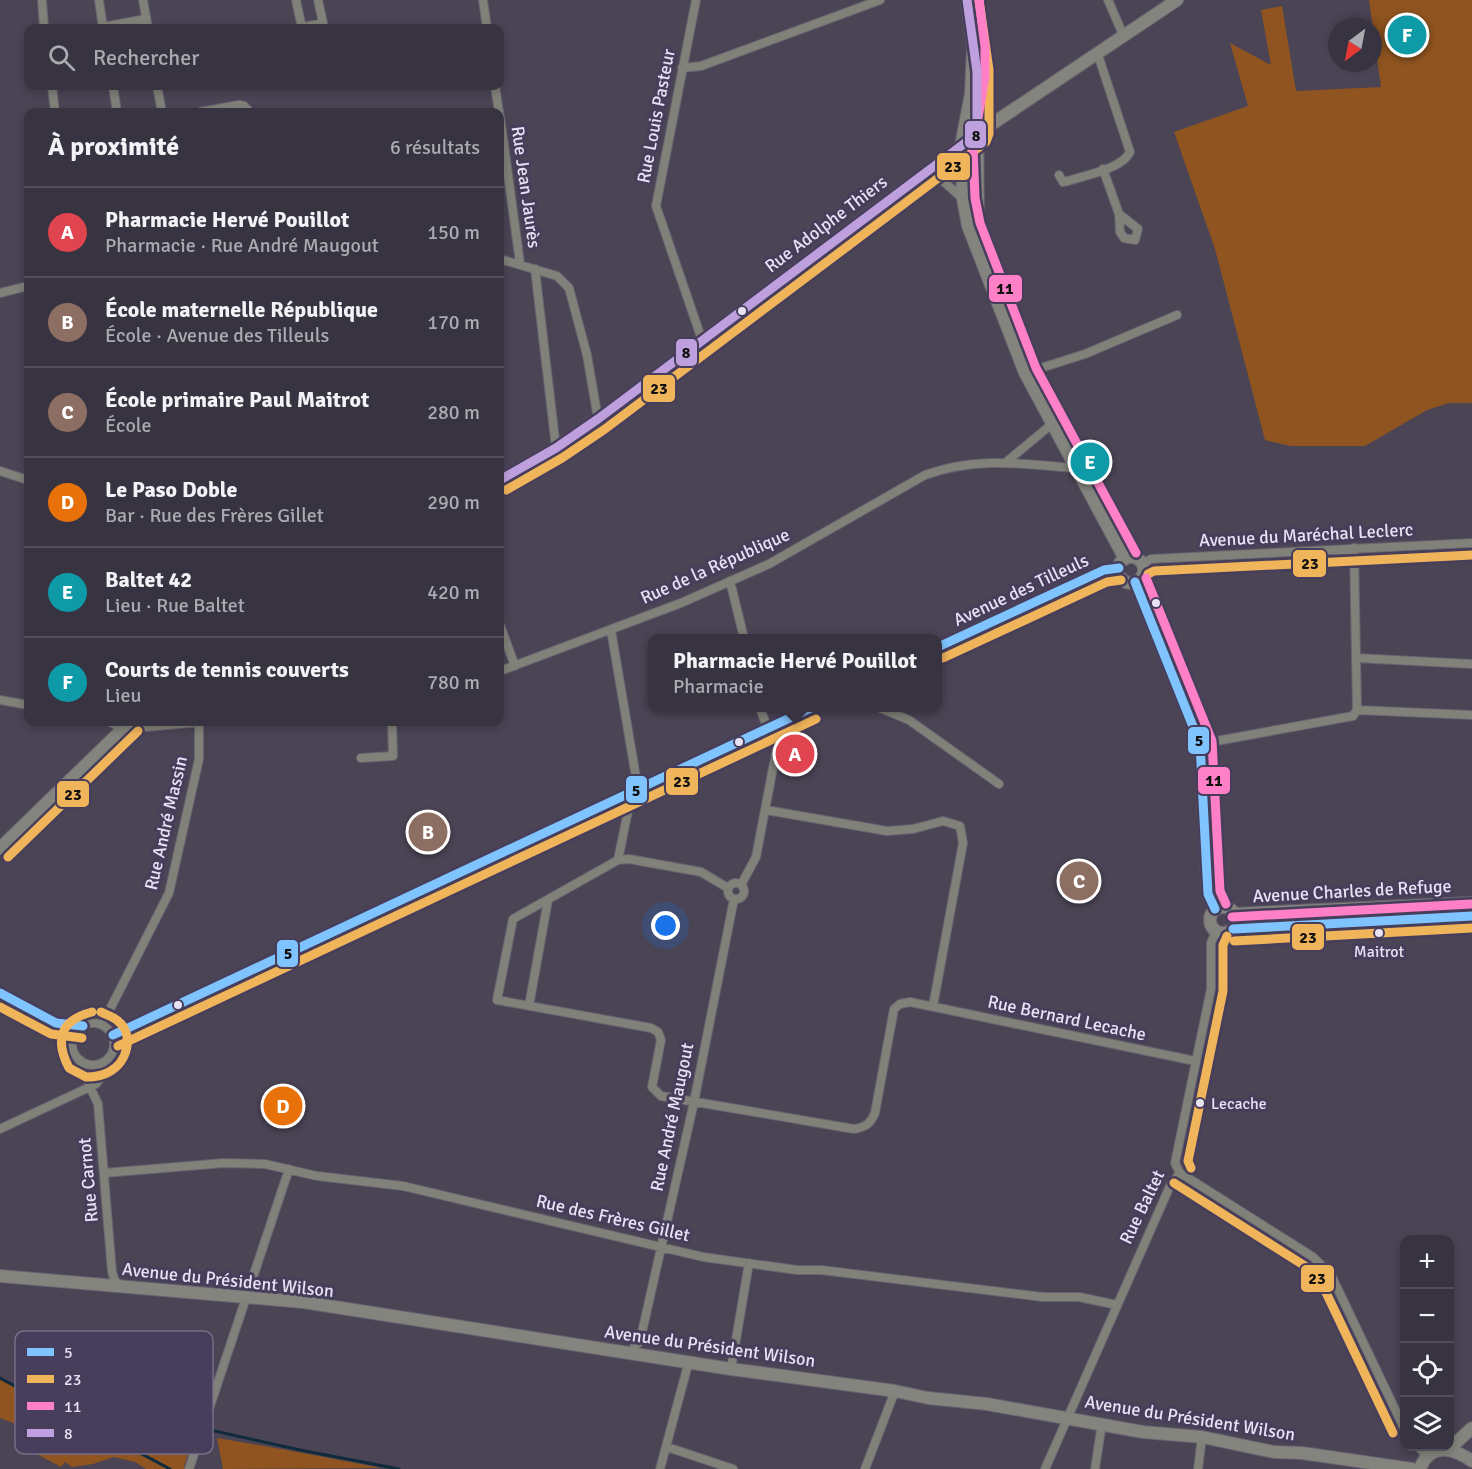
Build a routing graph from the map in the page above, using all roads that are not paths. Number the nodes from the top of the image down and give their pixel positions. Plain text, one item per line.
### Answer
1 (42, 0) edge
2 (99, 0) edge
3 (143, 0) edge
4 (296, 0) edge
5 (318, 0) edge
6 (483, 0) edge
7 (696, 0) edge
8 (880, 0) edge
9 (967, 0) edge
10 (1108, 0) edge
11 (1177, 0) edge
12 (146, 19) junction
13 (44, 24) edge
14 (102, 24) edge
15 (122, 24) edge
16 (147, 24) edge
17 (300, 24) edge
18 (319, 24) edge
19 (487, 24) edge
20 (1124, 37) junction
21 (973, 48) junction
22 (1098, 55) junction
23 (682, 68) junction
24 (52, 90) edge
25 (113, 90) edge
26 (159, 90) edge
27 (496, 90) edge
28 (55, 108) edge
29 (116, 108) edge
30 (161, 108) edge
31 (222, 108) edge
32 (246, 108) edge
33 (498, 108) edge
34 (977, 134) junction
35 (961, 146) junction
36 (504, 149) edge
37 (1103, 169) junction
38 (1059, 175) dead end
39 (916, 179) junction
40 (963, 199) junction
41 (1119, 214) dead end
42 (978, 254) junction
43 (504, 260) edge
44 (520, 263) junction
45 (535, 269) junction
46 (24, 287) edge
47 (0, 293) edge
48 (1178, 315) dead end
49 (702, 340) junction
50 (1025, 373) junction
51 (598, 419) junction
52 (1052, 424) junction
53 (556, 448) junction
54 (1005, 463) junction
55 (1075, 468) junction
56 (0, 471) edge
57 (504, 474) edge
58 (24, 479) edge
59 (1472, 543) edge
60 (1354, 548) junction
61 (1146, 562) junction
62 (1122, 563) junction
63 (730, 581) junction
64 (1135, 582) junction
65 (611, 630) junction
66 (743, 634) edge
67 (504, 637) edge
68 (942, 644) edge
69 (1356, 658) junction
70 (1472, 663) edge
71 (514, 666) junction
72 (504, 670) edge
73 (0, 700) edge
74 (24, 704) edge
75 (1357, 710) junction
76 (761, 712) edge
77 (801, 712) edge
78 (890, 712) edge
79 (1472, 715) edge
80 (782, 720) junction
81 (126, 726) edge
82 (195, 726) edge
83 (392, 726) edge
84 (767, 728) junction
85 (1200, 744) junction
86 (361, 758) dead end
87 (999, 784) dead end
88 (638, 789) junction
89 (625, 796) junction
90 (766, 810) junction
91 (0, 848) edge
92 (618, 860) junction
93 (741, 885) junction
94 (728, 888) junction
95 (734, 899) junction
96 (548, 900) junction
97 (1472, 903) edge
98 (1215, 909) junction
99 (1234, 914) junction
100 (1472, 916) edge
101 (1233, 929) junction
102 (1216, 931) junction
103 (0, 993) edge
104 (529, 1006) junction
105 (933, 1006) junction
106 (56, 1023) junction
107 (102, 1025) junction
108 (83, 1026) junction
109 (112, 1035) junction
110 (73, 1042) junction
111 (80, 1060) junction
112 (1195, 1061) junction
113 (104, 1062) junction
114 (90, 1087) junction
115 (694, 1102) junction
116 (0, 1129) edge
117 (289, 1169) junction
118 (104, 1173) junction
119 (1180, 1173) junction
120 (661, 1246) junction
121 (748, 1263) junction
122 (112, 1272) junction
123 (0, 1276) edge
124 (103, 1286) junction
125 (123, 1288) junction
126 (246, 1297) junction
127 (1117, 1305) junction
128 (640, 1341) junction
129 (629, 1353) junction
130 (649, 1356) junction
131 (689, 1361) junction
132 (731, 1369) junction
133 (895, 1391) junction
134 (213, 1398) edge
135 (1068, 1417) junction
136 (1400, 1420) edge
137 (1102, 1423) junction
138 (1472, 1428) edge
139 (1202, 1437) junction
140 (1454, 1444) edge
141 (667, 1447) junction
142 (1422, 1451) edge
143 (1438, 1451) edge
144 (1453, 1451) edge
145 (194, 1454) edge
146 (1427, 1457) junction
147 (1472, 1461) edge
148 (189, 1469) edge
149 (660, 1469) edge
150 (733, 1469) edge
151 (865, 1469) edge
152 (1045, 1469) edge
153 (1095, 1469) edge
154 (1198, 1469) edge
155 (1412, 1469) edge
156 (1420, 1469) edge

1 - 13 street
2 - 14 street
3 - 12 street
4 - 17 street
5 - 18 street
6 - 19 street
7 - 23 street, Rue Louis Pasteur
8 - 23 street
9 - 21 street
10 - 20 street
11 - 20 street, Rue Adolphe Thiers
12 - 15 street
12 - 16 street
20 - 22 street, Rue Adolphe Thiers
21 - 34 street
21 - 35 street
22 - 34 street, Rue Adolphe Thiers
22 - 37 street
23 - 49 street, Rue Louis Pasteur
24 - 28 street
25 - 29 street
26 - 30 street
27 - 33 street, Rue Jean Jaurès
31 - 32 street
34 - 35 street, Rue Adolphe Thiers
34 - 42 street
35 - 39 street, Rue Adolphe Thiers
35 - 40 street
36 - 44 street, Rue Jean Jaurès
37 - 38 street
37 - 41 street
39 - 40 street
39 - 49 street, Rue Adolphe Thiers
40 - 42 street
42 - 50 street
43 - 44 street
44 - 45 street
45 - 51 street
45 - 53 street
46 - 47 street
48 - 50 street
49 - 51 street, Rue Adolphe Thiers
50 - 52 street
51 - 53 street, Rue Adolphe Thiers
52 - 54 street
52 - 55 street
53 - 57 street, Rue Adolphe Thiers
54 - 55 street, Rue de la République
54 - 63 street, Rue de la République
55 - 62 street
56 - 58 street
59 - 60 street, Avenue du Maréchal Leclerc
60 - 61 street, Avenue du Maréchal Leclerc
60 - 69 street
61 - 62 street
61 - 64 street
62 - 64 street
62 - 68 street, Avenue des Tilleuls
63 - 65 street, Rue de la République
63 - 66 street
64 - 85 street
65 - 71 street, Rue de la République
65 - 88 street
67 - 71 street
69 - 70 street
69 - 75 street
71 - 72 street, Rue de la République
73 - 74 street
75 - 79 street
75 - 85 street
76 - 84 street
77 - 80 street
78 - 87 street
80 - 84 street
80 - 90 street
81 - 91 street
82 - 107 street, Rue André Massin
83 - 86 street
84 - 88 street
85 - 98 street
88 - 89 street
89 - 92 street
89 - 109 street
90 - 93 street
90 - 105 street
92 - 94 street
92 - 96 street
93 - 94 street
93 - 95 street
94 - 95 street
95 - 115 street, Rue André Maugout
96 - 104 street
96 - 104 street
97 - 99 street, Avenue Charles de Refuge
98 - 99 street
98 - 102 street
99 - 101 street
100 - 101 street, Avenue Charles de Refuge
101 - 102 street
102 - 112 street, Rue Baltet
103 - 106 street
104 - 115 street
105 - 112 street, Rue Bernard Lecache
105 - 115 street, Rue Bernard Lecache
106 - 108 street
106 - 110 street
107 - 108 street
107 - 109 street
108 - 110 street
109 - 113 street
110 - 111 street
111 - 113 street
111 - 114 street, Rue Carnot
112 - 119 street, Rue Baltet
113 - 114 street
114 - 116 street
114 - 118 street, Rue Carnot
115 - 120 street, Rue André Maugout
117 - 118 street, Rue des Frères Gillet
117 - 120 street, Rue des Frères Gillet
117 - 126 street
118 - 122 street, Rue Carnot
119 - 127 street, Rue Baltet
119 - 136 street
120 - 121 street, Rue des Frères Gillet
120 - 128 street, Rue André Maugout
121 - 127 street, Rue des Frères Gillet
121 - 132 street
122 - 124 street
122 - 125 street, Rue Carnot
123 - 124 street, Avenue du Président Wilson
124 - 125 street, Avenue du Président Wilson
125 - 126 street, Avenue du Président Wilson
126 - 129 street, Avenue du Président Wilson
126 - 134 street
127 - 135 street, Rue Baltet
128 - 129 street
128 - 130 street
129 - 130 street, Avenue du Président Wilson
130 - 131 street, Avenue du Président Wilson
131 - 132 street, Avenue du Président Wilson
131 - 141 street
132 - 133 street, Avenue du Président Wilson
133 - 135 street, Avenue du Président Wilson
133 - 151 street
135 - 137 street, Avenue du Président Wilson
135 - 152 street, Rue Baltet
137 - 139 street, Avenue du Président Wilson
137 - 153 street
138 - 140 street
139 - 154 street
139 - 155 street, Avenue du Président Wilson
141 - 149 street
141 - 150 street
142 - 146 street
143 - 146 street
144 - 147 street
145 - 148 street
146 - 156 street

